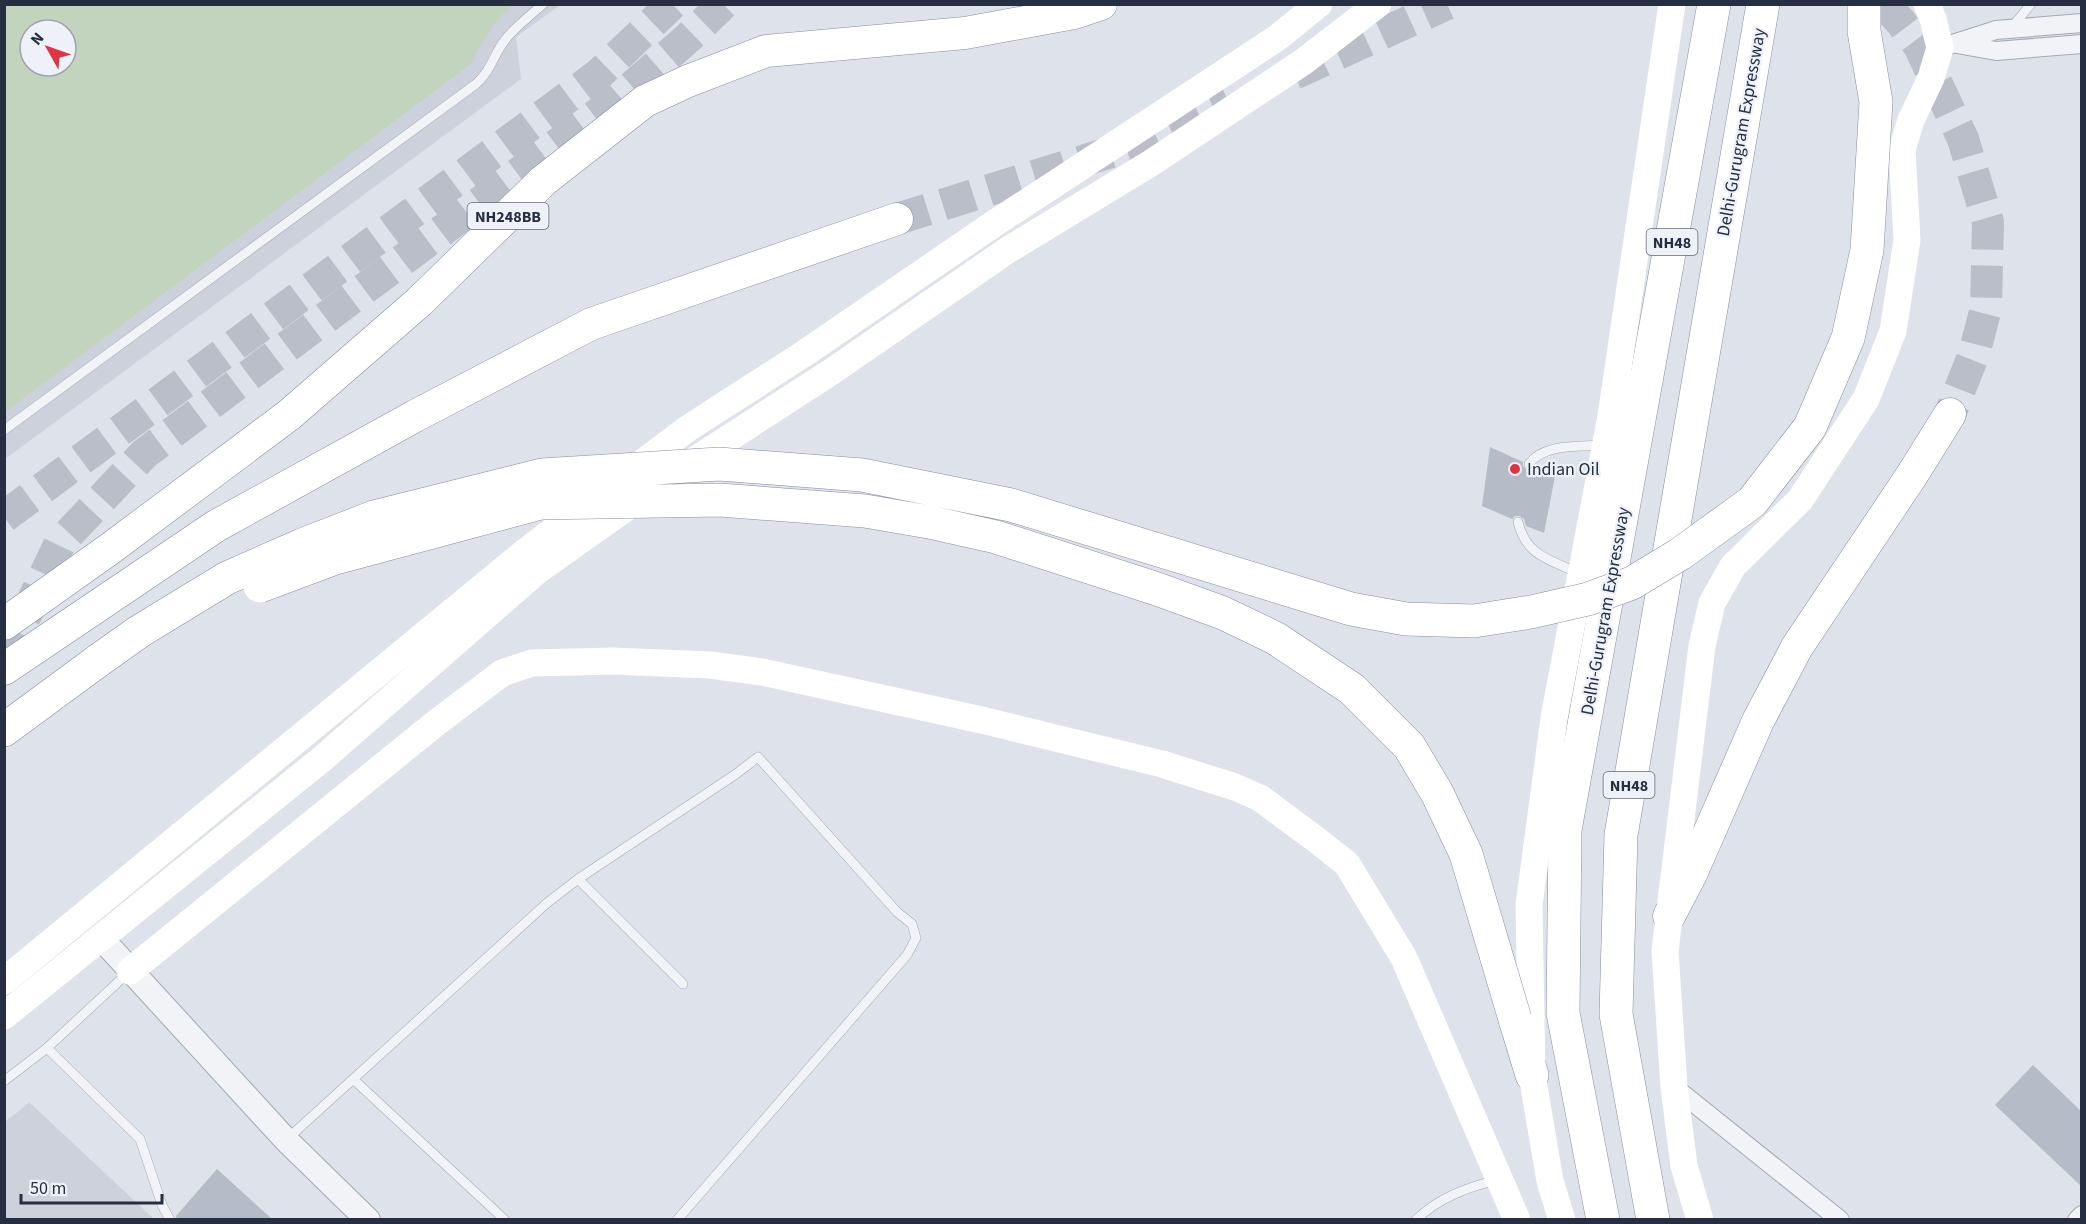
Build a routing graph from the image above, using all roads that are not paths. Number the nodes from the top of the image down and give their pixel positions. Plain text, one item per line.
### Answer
1 (543, 4) edge
2 (1101, 4) edge
3 (1319, 4) edge
4 (1378, 4) edge
5 (1672, 4) edge
6 (1714, 4) edge
7 (1763, 4) edge
8 (1864, 4) edge
9 (1927, 4) edge
10 (2031, 4) edge
11 (2082, 23) edge
12 (2010, 29) junction
13 (2082, 44) edge
14 (1947, 46) junction
15 (897, 219) tunnel mouth
16 (1950, 414) tunnel mouth
17 (4, 430) edge
18 (1622, 435) junction
19 (1529, 464) dead end
20 (1518, 522) dead end
21 (1581, 574) junction
22 (4, 624) edge
23 (140, 631) junction
24 (4, 669) edge
25 (4, 730) edge
26 (578, 879) junction
27 (1669, 916) junction
28 (101, 938) junction
29 (130, 971) junction
30 (4, 981) edge
31 (683, 984) dead end
32 (4, 1017) edge
33 (47, 1048) junction
34 (1532, 1075) junction
35 (353, 1079) junction
36 (4, 1081) edge
37 (1674, 1087) junction
38 (286, 1140) junction
39 (1499, 1179) junction
40 (2082, 1215) edge
41 (170, 1220) edge
42 (368, 1220) edge
43 (505, 1220) edge
44 (677, 1220) edge
45 (1416, 1220) edge
46 (1517, 1220) edge
47 (1562, 1220) edge
48 (1603, 1220) edge
49 (1653, 1220) edge
50 (1700, 1220) edge
51 (1840, 1220) edge
52 (2078, 1220) edge

1 - 17 lane
2 - 22 highway, NH248BB
3 - 30 main road
4 - 28 main road
5 - 18 main road
6 - 18 highway, Delhi-Gurugram Expressway / NH48
7 - 49 highway, Delhi-Gurugram Expressway / NH48
8 - 23 highway, bridge
9 - 14 main road
10 - 12 lane
11 - 12 street
12 - 14 street
13 - 14 street
14 - 27 main road
15 - 24 highway
16 - 27 highway
18 - 19 lane
18 - 21 main road
18 - 48 highway, Delhi-Gurugram Expressway / NH48
20 - 21 lane
21 - 34 main road
23 - 25 highway, bridge
23 - 34 highway, bridge
26 - 31 lane
26 - 35 lane
26 - 44 lane
27 - 37 main road
28 - 29 street
28 - 32 main road
29 - 33 lane
29 - 38 street
29 - 39 main road
33 - 36 lane
33 - 41 lane
34 - 47 main road
35 - 38 lane
35 - 43 lane
37 - 50 main road
37 - 51 street
38 - 42 street
39 - 45 lane
39 - 46 main road
40 - 52 street

